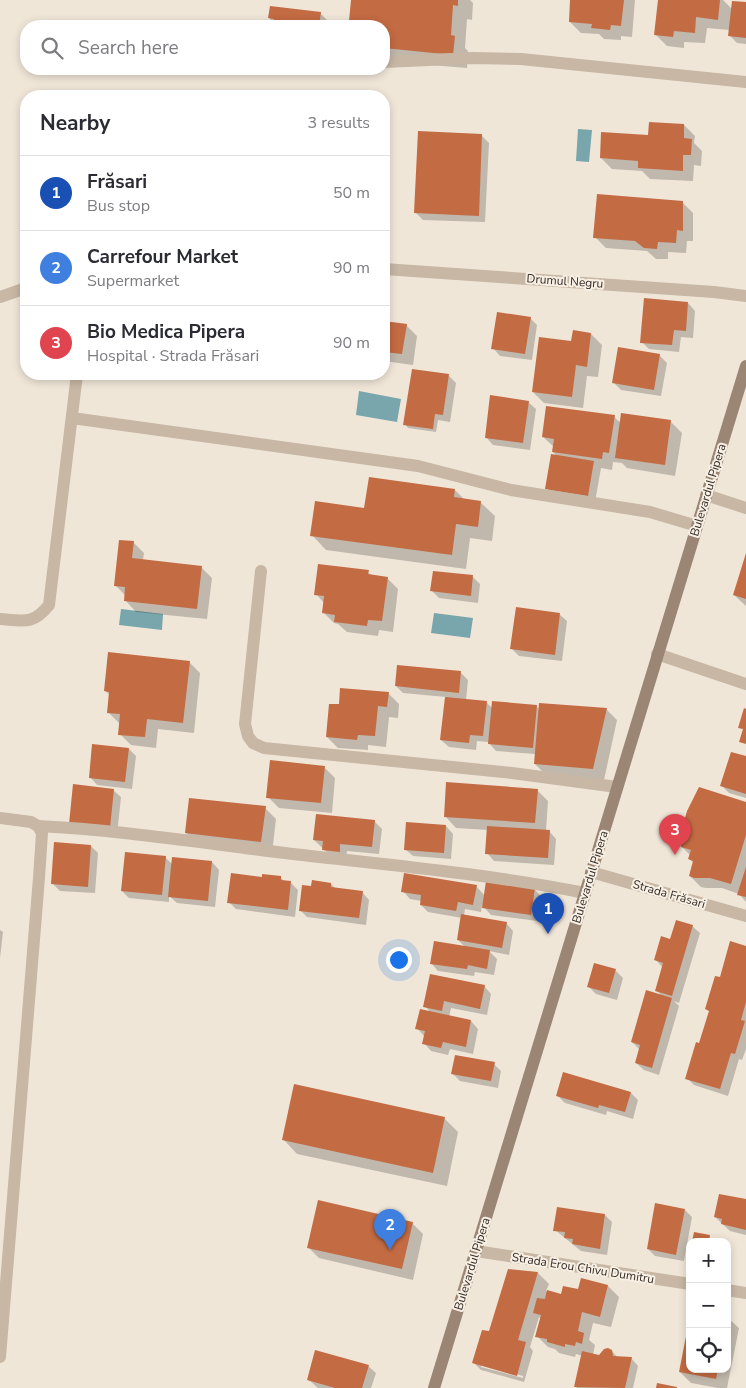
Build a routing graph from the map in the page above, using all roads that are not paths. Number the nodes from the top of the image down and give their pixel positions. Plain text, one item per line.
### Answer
1 (390, 62) edge
2 (746, 82) edge
3 (390, 269) edge
4 (20, 290) edge
5 (746, 296) edge
6 (0, 297) edge
7 (746, 366) edge
8 (76, 380) edge
9 (72, 418) junction
10 (706, 495) junction
11 (746, 508) edge
12 (697, 526) junction
13 (261, 571) dead end
14 (0, 619) edge
15 (657, 654) junction
16 (746, 684) edge
17 (617, 787) junction
18 (0, 818) edge
19 (38, 826) junction
20 (591, 872) junction
21 (585, 893) junction
22 (746, 916) edge
23 (476, 1251) junction
24 (686, 1283) edge
25 (731, 1291) edge
26 (746, 1293) edge
27 (0, 1357) edge
28 (434, 1388) edge

1 - 2 street
3 - 5 street, Drumul Negru
4 - 6 street
7 - 10 main road, Bulevardul Pipera
8 - 9 street
9 - 12 street
9 - 14 street
10 - 11 street
10 - 12 main road, Bulevardul Pipera
12 - 15 main road, Bulevardul Pipera
13 - 17 street
15 - 16 street
15 - 17 main road, Bulevardul Pipera
17 - 20 main road, Bulevardul Pipera
18 - 19 street
19 - 21 street
19 - 27 street
20 - 21 main road, Bulevardul Pipera
20 - 22 street, Strada Frăsari
21 - 23 main road, Bulevardul Pipera
23 - 24 street, Strada Erou Chivu Dumitru
23 - 28 main road, Bulevardul Pipera
25 - 26 street

